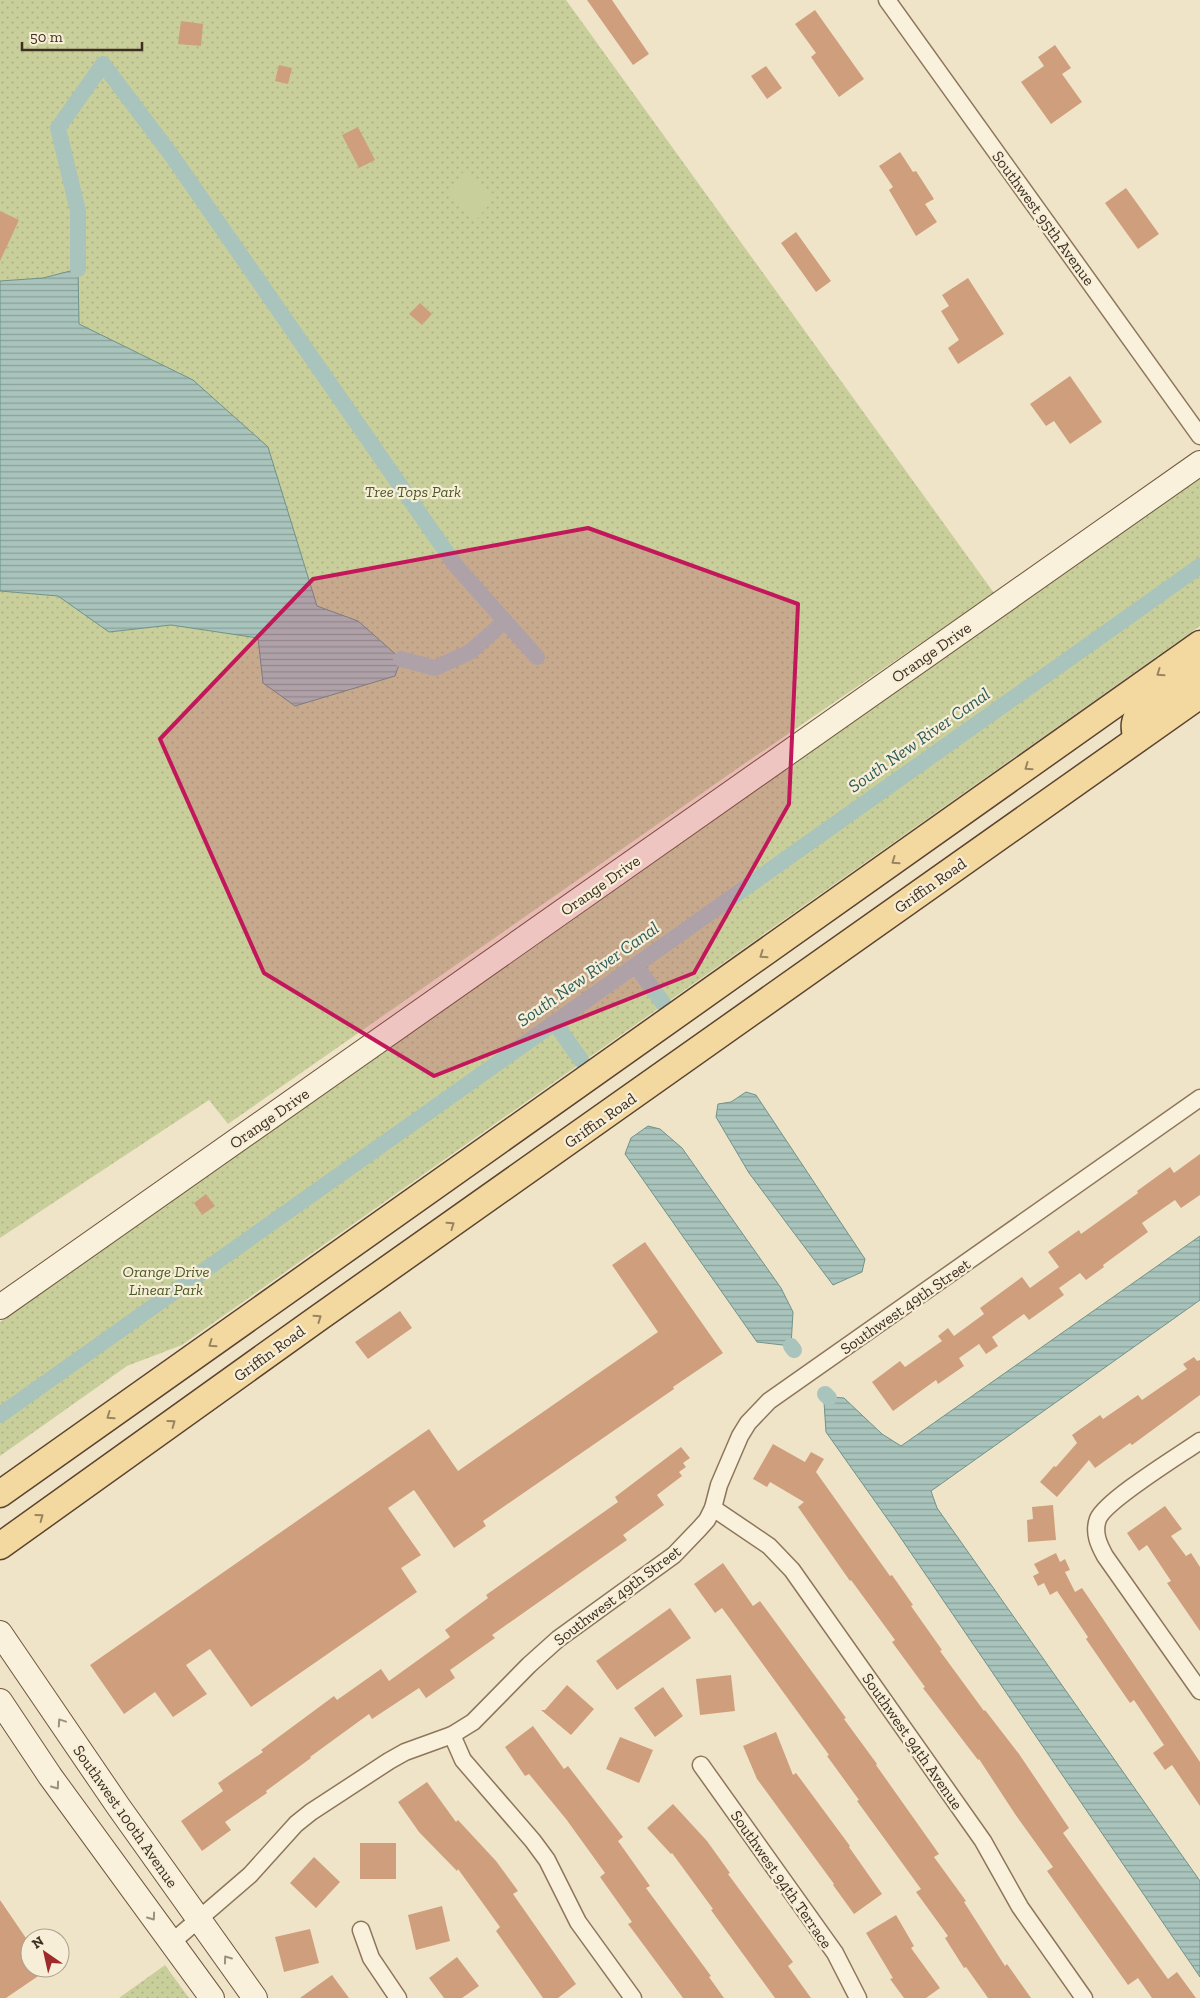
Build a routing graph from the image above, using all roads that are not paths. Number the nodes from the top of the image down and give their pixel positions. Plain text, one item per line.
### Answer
1 (887, 0) edge
2 (1200, 436) edge
3 (1200, 463) edge
4 (1200, 644) edge
5 (1200, 667) edge
6 (1200, 695) edge
7 (1137, 739) junction
8 (951, 821) junction
9 (712, 991) junction
10 (772, 997) junction
11 (1200, 1098) edge
12 (508, 1185) junction
13 (0, 1307) edge
14 (1200, 1441) edge
15 (0, 1494) edge
16 (713, 1508) junction
17 (0, 1546) edge
18 (0, 1633) edge
19 (1200, 1691) edge
20 (0, 1701) edge
21 (452, 1735) junction
22 (701, 1764) dead end
23 (199, 1920) junction
24 (361, 1930) dead end
25 (171, 1943) junction
26 (212, 1998) edge
27 (255, 1998) edge
28 (398, 1998) edge
29 (633, 1998) edge
30 (858, 1998) edge
31 (1084, 1998) edge

1 - 2 street, Southwest 95th Avenue
3 - 13 street, Orange Drive
4 -> 8 main road
5 - 7 main road
6 - 7 main road, Griffin Road
7 - 10 main road, Griffin Road
8 -> 9 main road
8 - 10 main road
9 - 12 main road
9 -> 15 main road
10 - 12 main road, Griffin Road
11 - 16 street, Southwest 49th Street
17 -> 12 main road, Griffin Road
14 - 19 street
16 - 21 street, Southwest 49th Street
16 - 31 street, Southwest 94th Avenue
23 -> 18 street, Southwest 100th Avenue
20 -> 25 street
21 - 23 street, Southwest 49th Street
21 - 29 street
22 - 30 street, Southwest 94th Terrace
23 - 25 street, Southwest 49th Street
27 -> 23 street, Southwest 100th Avenue
24 - 28 street
25 - 26 street

